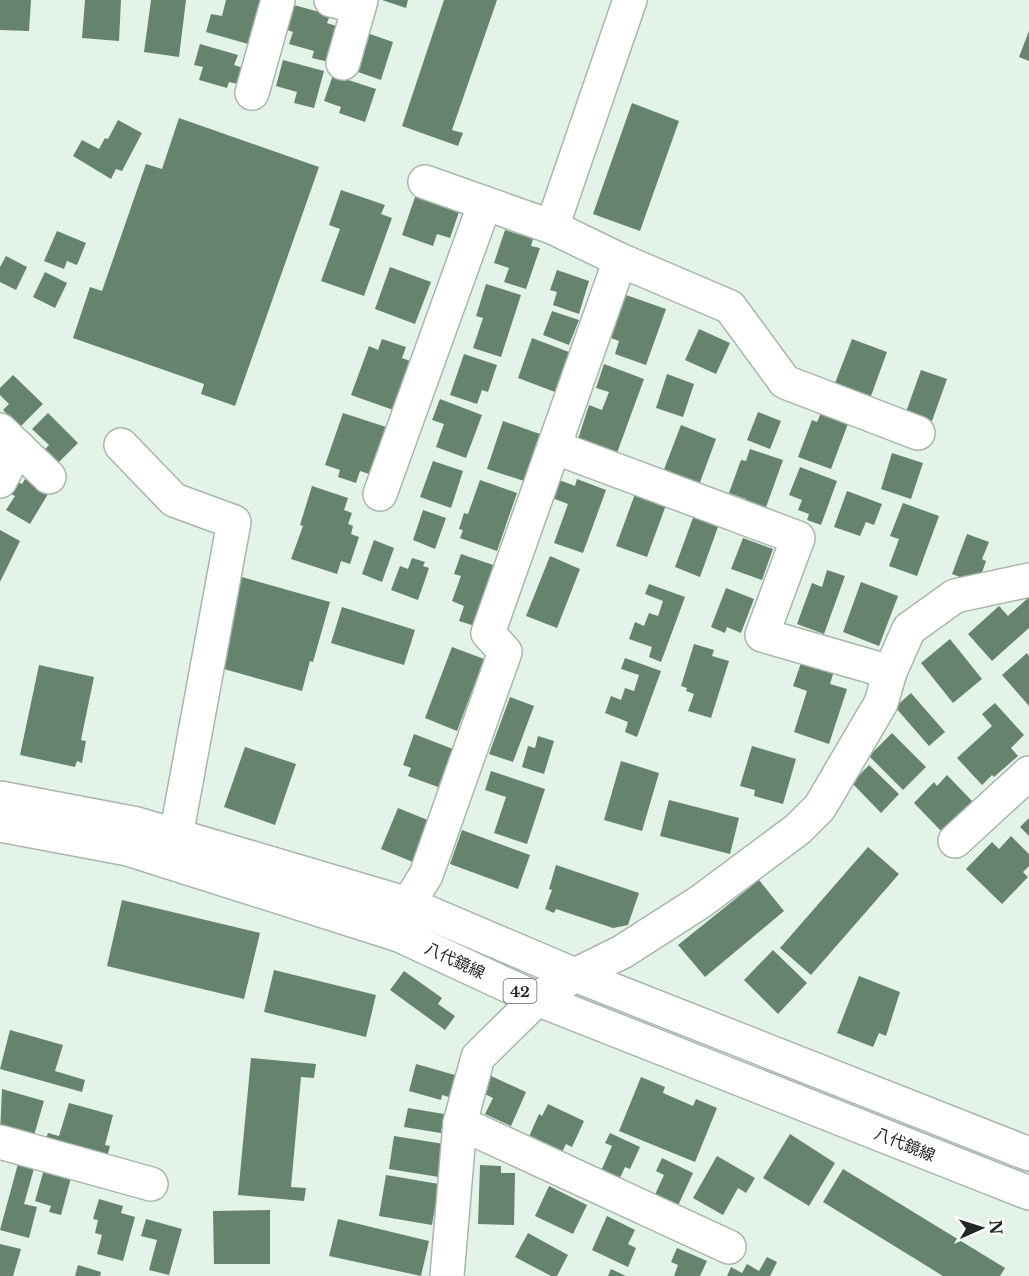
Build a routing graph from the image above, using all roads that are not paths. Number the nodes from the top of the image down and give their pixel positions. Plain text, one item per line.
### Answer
1 (278, 0) edge
2 (630, 0) edge
3 (351, 2) edge
4 (343, 63) dead end
5 (252, 93) dead end
6 (425, 182) dead end
7 (484, 203) junction
8 (552, 228) junction
9 (620, 260) junction
10 (918, 433) dead end
11 (9, 439) edge
12 (121, 445) dead end
13 (554, 447) junction
14 (49, 477) dead end
15 (0, 481) edge
16 (380, 494) dead end
17 (1028, 576) edge
18 (890, 672) junction
19 (1029, 773) edge
20 (0, 798) edge
21 (0, 825) edge
22 (176, 836) junction
23 (955, 841) dead end
24 (408, 904) junction
25 (575, 975) junction
26 (537, 999) junction
27 (460, 1123) junction
28 (0, 1142) edge
29 (1029, 1154) edge
30 (151, 1184) dead end
31 (1029, 1193) edge
32 (729, 1247) dead end
33 (447, 1276) edge

1 - 5 street
2 - 8 street
3 - 4 street
6 - 7 street
7 - 8 street
7 - 16 street
8 - 9 street
9 - 10 street
9 - 13 street
11 - 14 street
11 - 15 street
12 - 22 street
13 - 18 street
13 - 24 street
17 - 18 street
18 - 25 street
19 - 23 street
20 - 22 street, 八代鏡線 / 42
21 - 26 street, 八代鏡線 / 42
22 - 24 street, 八代鏡線 / 42
24 - 25 street, 八代鏡線 / 42
25 - 26 street
25 - 29 street, 八代鏡線 / 42
26 - 27 street
26 - 31 street, 八代鏡線 / 42
27 - 32 street
27 - 33 street
28 - 30 street

